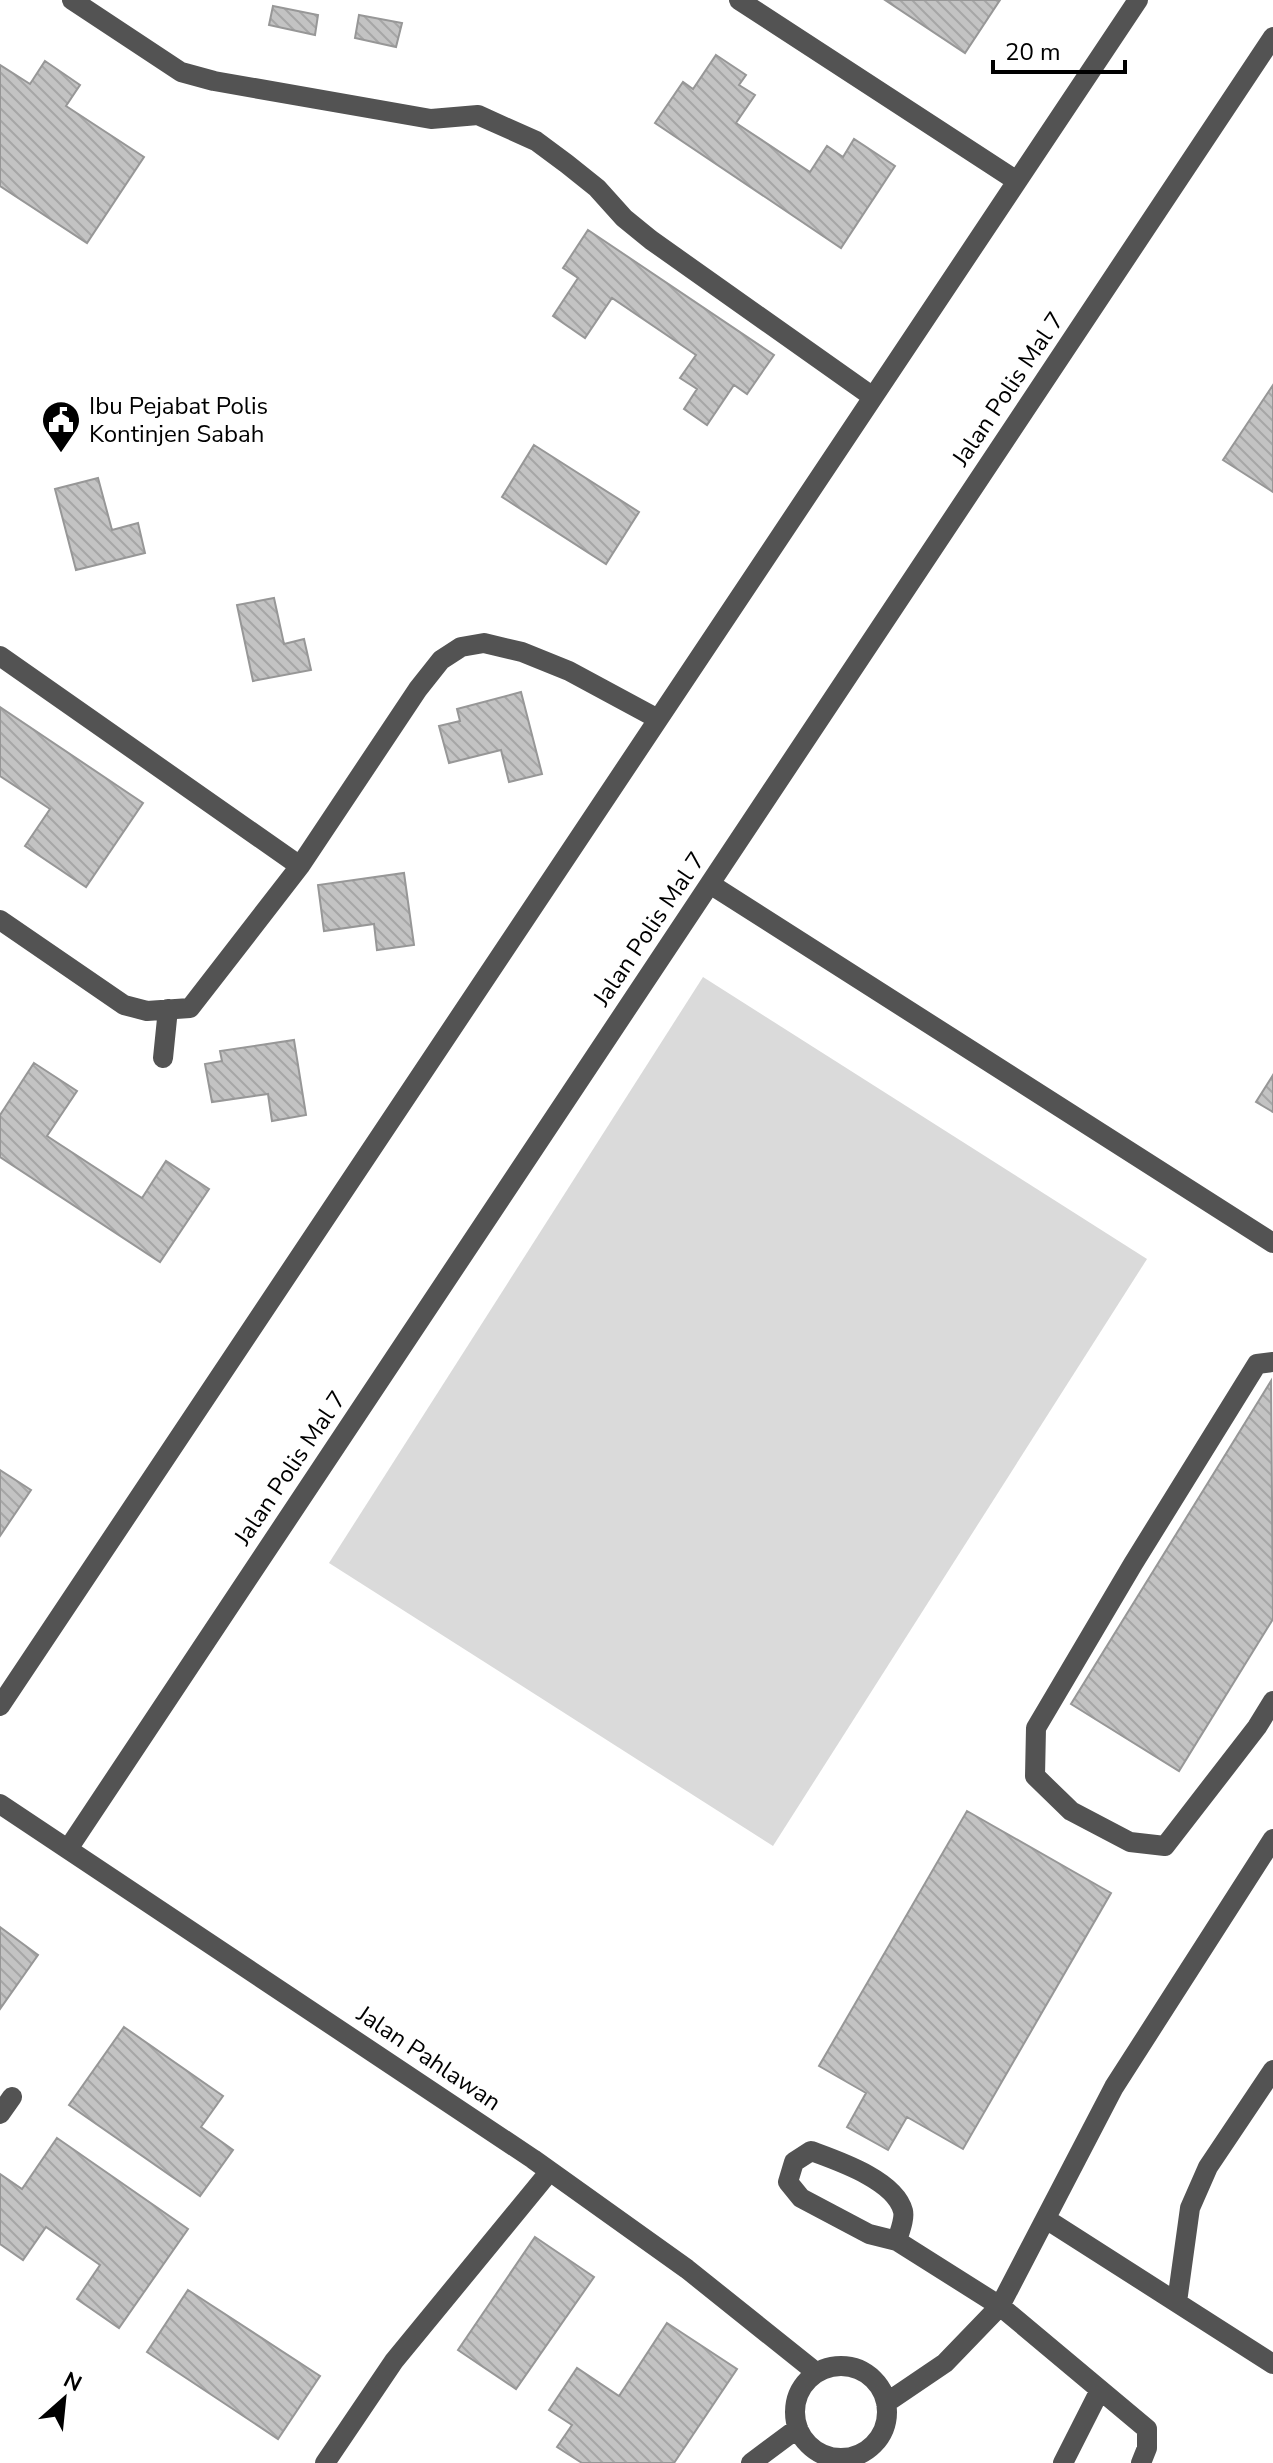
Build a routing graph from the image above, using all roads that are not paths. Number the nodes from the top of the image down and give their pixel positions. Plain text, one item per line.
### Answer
1 (72, 0) edge
2 (739, 0) edge
3 (1138, 0) edge
4 (1273, 37) edge
5 (1017, 181) junction
6 (873, 397) junction
7 (0, 656) edge
8 (658, 719) junction
9 (300, 866) junction
10 (710, 884) junction
11 (0, 920) edge
12 (168, 1009) junction
13 (163, 1058) dead end
14 (1273, 1243) edge
15 (1273, 1362) edge
16 (1273, 1701) edge
17 (0, 1706) edge
18 (1265, 1732) edge
19 (0, 1804) edge
20 (1273, 1839) edge
21 (68, 1849) junction
22 (1273, 2070) edge
23 (12, 2097) dead end
24 (0, 2114) edge
25 (550, 2171) junction
26 (1046, 2219) junction
27 (897, 2241) junction
28 (1177, 2302) junction
29 (1000, 2306) junction
30 (1273, 2364) edge
31 (817, 2373) junction
32 (1100, 2390) junction
33 (886, 2403) junction
34 (798, 2428) junction
35 (867, 2458) edge
36 (325, 2463) edge
37 (751, 2463) edge
38 (1063, 2463) edge
39 (1141, 2463) edge

1 - 6 street
2 - 5 street
3 - 5 street
4 - 10 street, Jalan Polis Mal 7
5 - 6 street
6 - 8 street
7 - 9 street
8 - 9 street
8 - 17 street
9 - 12 street
10 - 14 street
10 - 21 street, Jalan Polis Mal 7
11 - 12 street
12 - 13 street
15 - 18 street
16 - 18 street
19 - 21 street, Jalan Pahlawan
20 - 26 street
21 - 25 street, Jalan Pahlawan
22 - 28 street
23 - 24 street
25 - 31 street, Jalan Pahlawan
25 - 36 street
26 - 28 street
26 - 29 street
27 - 27 street
27 - 29 street
28 - 30 street
29 - 32 street
29 - 33 street
31 - 33 street
31 - 34 street
32 - 38 street
32 - 39 street
33 - 35 street
34 - 35 street
34 - 37 street

